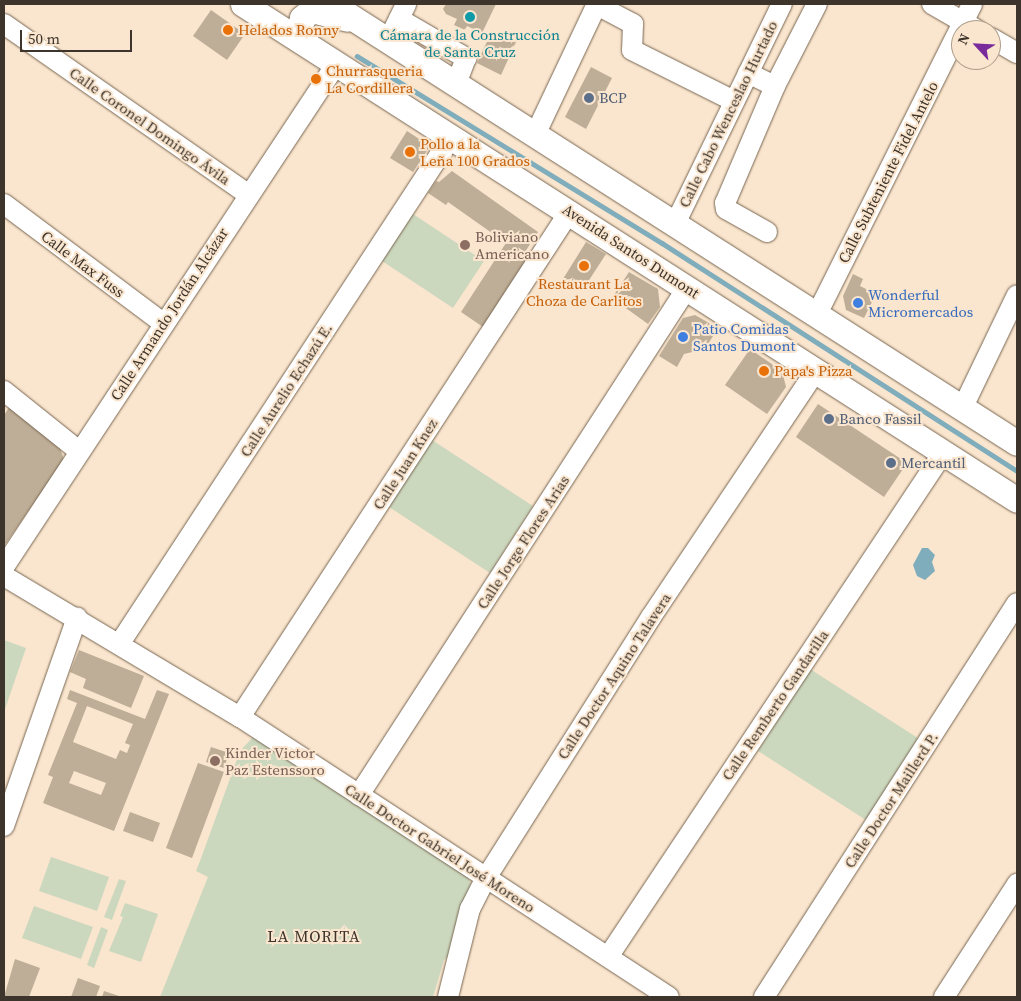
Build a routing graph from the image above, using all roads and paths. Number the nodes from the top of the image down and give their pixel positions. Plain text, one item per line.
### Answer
1 (243, 4) edge
2 (254, 4) edge
3 (301, 4) edge
4 (331, 4) edge
5 (597, 4) edge
6 (782, 4) edge
7 (817, 4) edge
8 (932, 4) edge
9 (972, 4) edge
10 (960, 20) edge
11 (971, 20) edge
12 (398, 21) edge
13 (4, 24) edge
14 (366, 26) junction
15 (298, 38) junction
16 (1001, 44) edge
17 (1017, 53) edge
18 (951, 62) edge
19 (337, 63) junction
20 (748, 72) junction
21 (775, 86) junction
22 (734, 101) junction
23 (535, 135) junction
24 (452, 136) junction
25 (248, 194) junction
26 (4, 204) edge
27 (570, 211) junction
28 (675, 224) junction
29 (767, 232) dead end
30 (687, 288) junction
31 (1017, 296) edge
32 (817, 314) junction
33 (163, 324) junction
34 (815, 372) junction
35 (4, 391) edge
36 (963, 407) junction
37 (1017, 443) edge
38 (79, 451) junction
39 (943, 453) junction
40 (1017, 500) edge
41 (4, 567) edge
42 (4, 576) edge
43 (1017, 603) edge
44 (77, 617) junction
45 (120, 643) junction
46 (240, 718) junction
47 (359, 795) junction
48 (4, 826) edge
49 (486, 878) junction
50 (1017, 884) edge
51 (608, 957) junction
52 (448, 997) edge
53 (669, 997) edge
54 (764, 997) edge
55 (944, 997) edge

1 - 15 main road, Avenida Santos Dumont
2 - 3 main road
4 - 14 main road
5 - 22 street
5 - 23 street
6 - 20 street, Calle Cabo Wenceslao Hurtado
7 - 21 street
8 - 10 street
9 - 11 street, Calle Subteniente Fidel Antelo
12 - 14 main road
12 - 23 main road
13 - 25 street, Calle Coronel Domingo Ávila
14 - 15 main road
15 - 19 main road, Avenida Santos Dumont
16 - 17 street
18 - 32 street, Calle Subteniente Fidel Antelo
19 - 24 main road, Avenida Santos Dumont
19 - 25 street, Calle Armando Jordán Alcázar
20 - 21 street
20 - 22 street, Calle Cabo Wenceslao Hurtado
21 - 29 street
22 - 28 street, Calle Cabo Wenceslao Hurtado
23 - 28 main road
24 - 27 main road, Avenida Santos Dumont
24 - 45 street, Calle Aurelio Echazú E.
25 - 33 street, Calle Armando Jordán Alcázar
26 - 33 street, Calle Max Fuss
27 - 30 main road, Avenida Santos Dumont
27 - 46 street, Calle Juan Knez
28 - 32 main road
30 - 34 main road, Avenida Santos Dumont
30 - 47 street, Calle Jorge Flores Arias
31 - 36 street
32 - 36 main road
33 - 38 street, Calle Armando Jordán Alcázar
34 - 39 main road, Avenida Santos Dumont
34 - 49 street, Calle Doctor Aquino Talavera
35 - 38 street
36 - 37 main road
38 - 41 street, Calle Armando Jordán Alcázar
39 - 40 main road, Avenida Santos Dumont
39 - 51 street, Calle Remberto Gandarilla
42 - 44 street, Calle Doctor Gabriel José Moreno
43 - 54 street, Calle Doctor Maillerd P.
44 - 45 street, Calle Doctor Gabriel José Moreno
44 - 48 street
45 - 46 street, Calle Doctor Gabriel José Moreno
46 - 47 street, Calle Doctor Gabriel José Moreno
47 - 49 street, Calle Doctor Gabriel José Moreno
49 - 51 street, Calle Doctor Gabriel José Moreno
49 - 52 street, Calle Doctor Aquino Talavera
50 - 55 street
51 - 53 street, Calle Doctor Gabriel José Moreno

